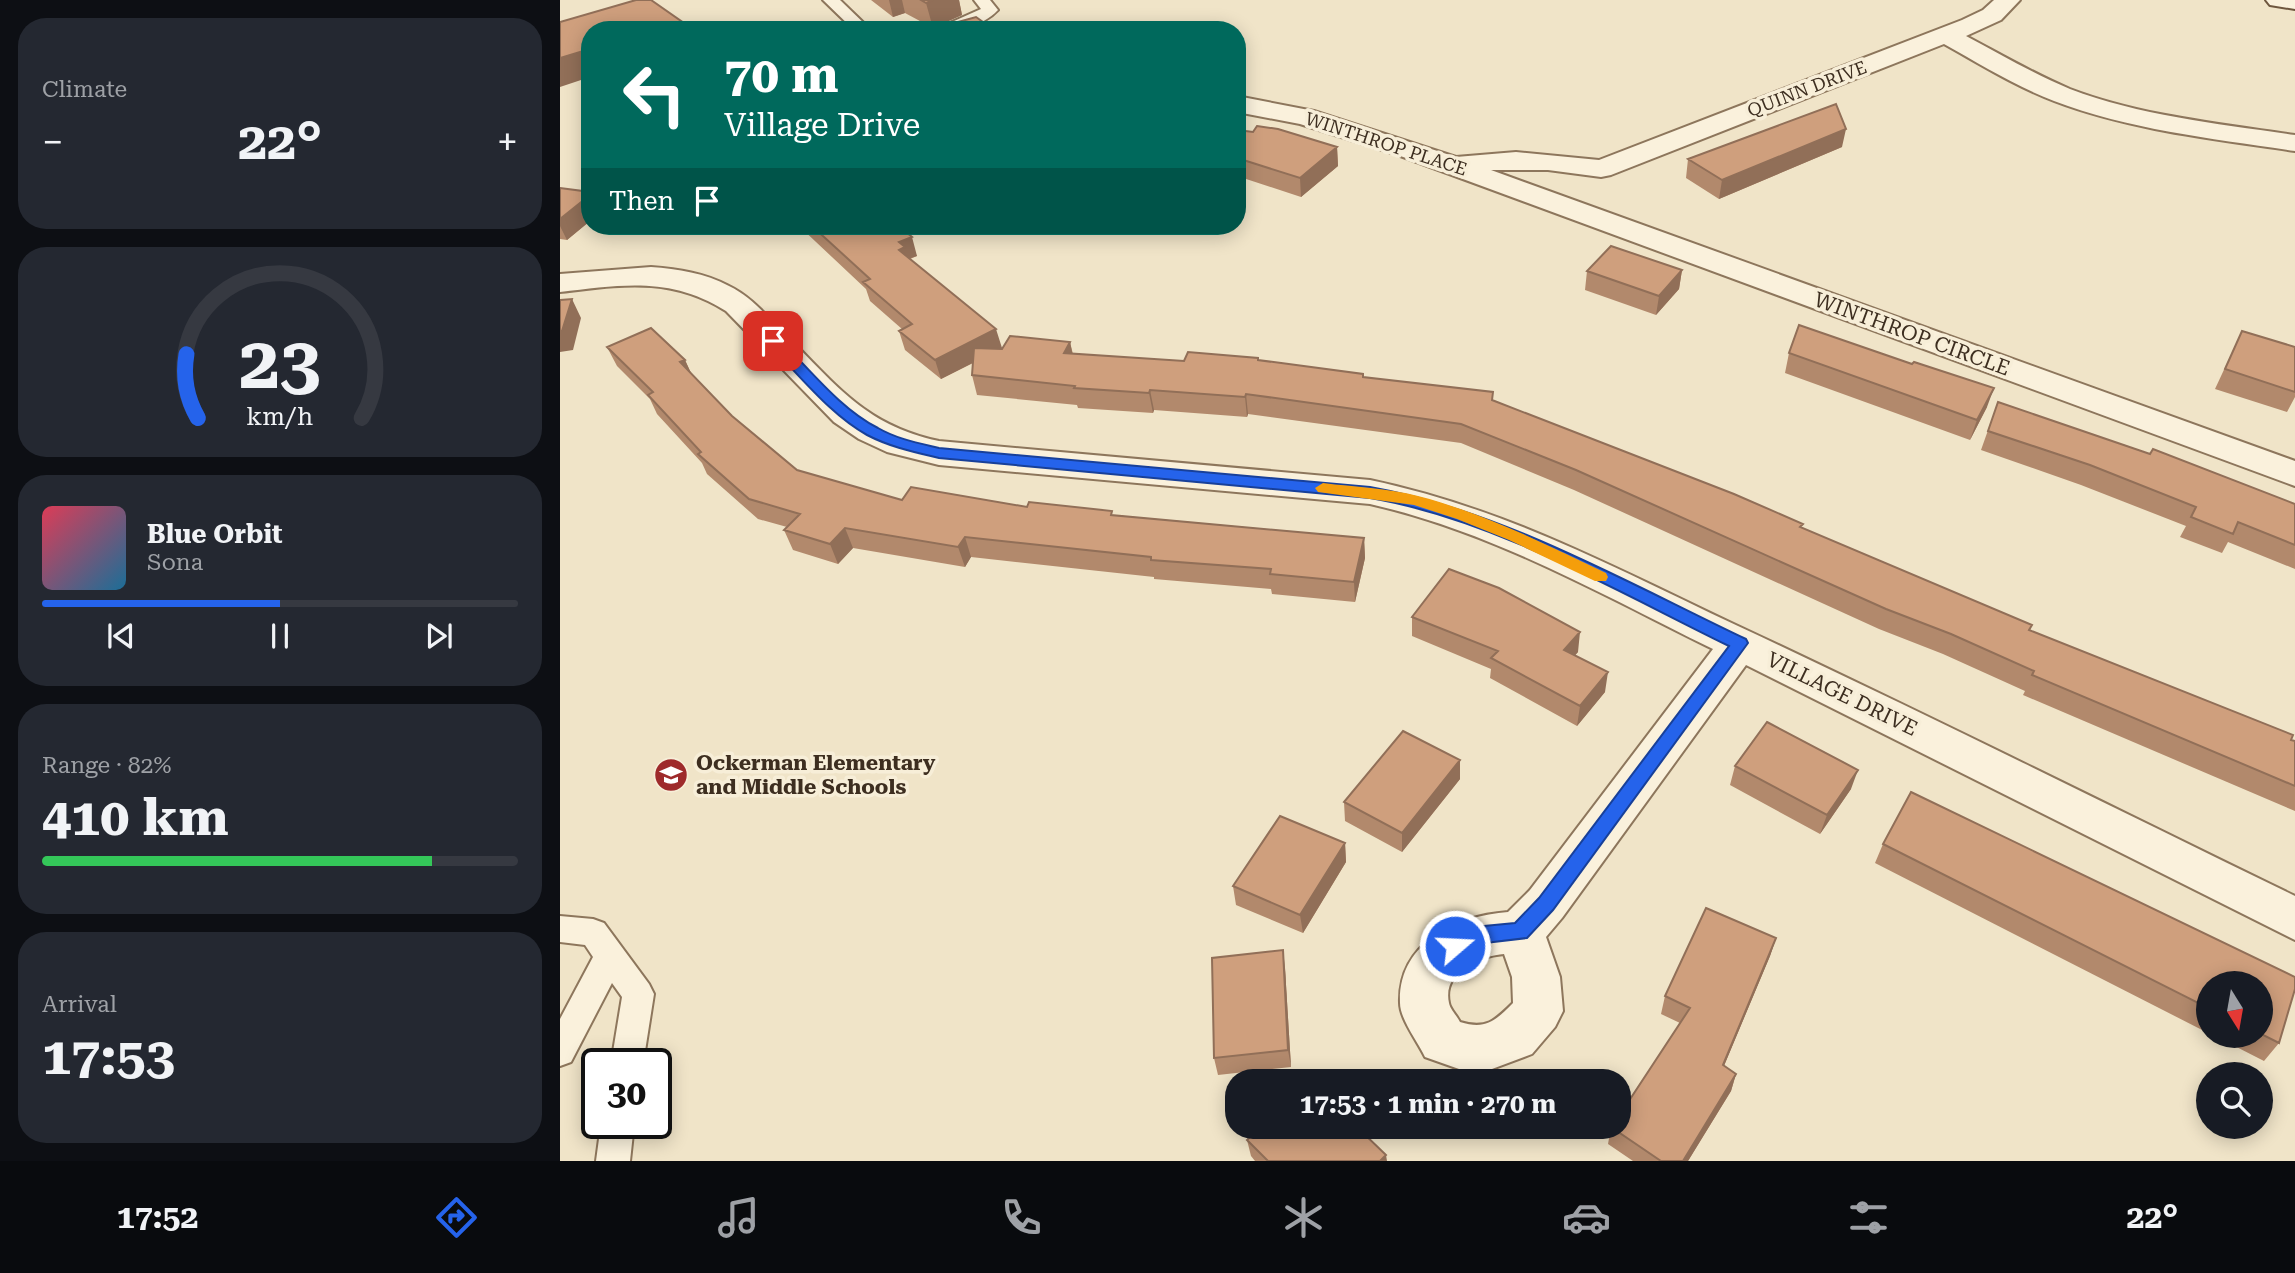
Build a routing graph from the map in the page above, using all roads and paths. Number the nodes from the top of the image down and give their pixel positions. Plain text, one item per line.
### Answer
1 (831, 0) edge
2 (982, 0) edge
3 (2008, 0) edge
4 (2278, 0) edge
5 (2295, 2) edge
6 (853, 21) edge
7 (971, 21) edge
8 (1946, 34) junction
9 (1246, 100) edge
10 (2295, 143) edge
11 (1452, 165) junction
12 (1601, 169) junction
13 (1529, 192) joint
14 (1619, 226) junction
15 (560, 283) edge
16 (2295, 474) edge
17 (1740, 643) junction
18 (2295, 919) edge
19 (560, 929) edge
20 (1520, 932) dead end
21 (610, 956) junction
22 (630, 1048) edge
23 (560, 1051) edge
24 (616, 1139) edge
25 (612, 1161) edge

1 - 6 lane
2 - 7 lane
3 - 8 street, QUINN DRIVE
4 - 5 street
8 - 10 street
8 - 12 street, QUINN DRIVE
9 - 11 street, WINTHROP PLACE
11 - 12 street
11 - 13 street, WINTHROP PLACE
12 - 14 street
13 - 14 street, WINTHROP CIRCLE
14 - 16 street, WINTHROP CIRCLE
15 - 17 street, VILLAGE DRIVE
17 - 18 street, VILLAGE DRIVE
17 - 20 street
19 - 21 lane
21 - 22 lane
21 - 23 lane
24 - 25 lane

